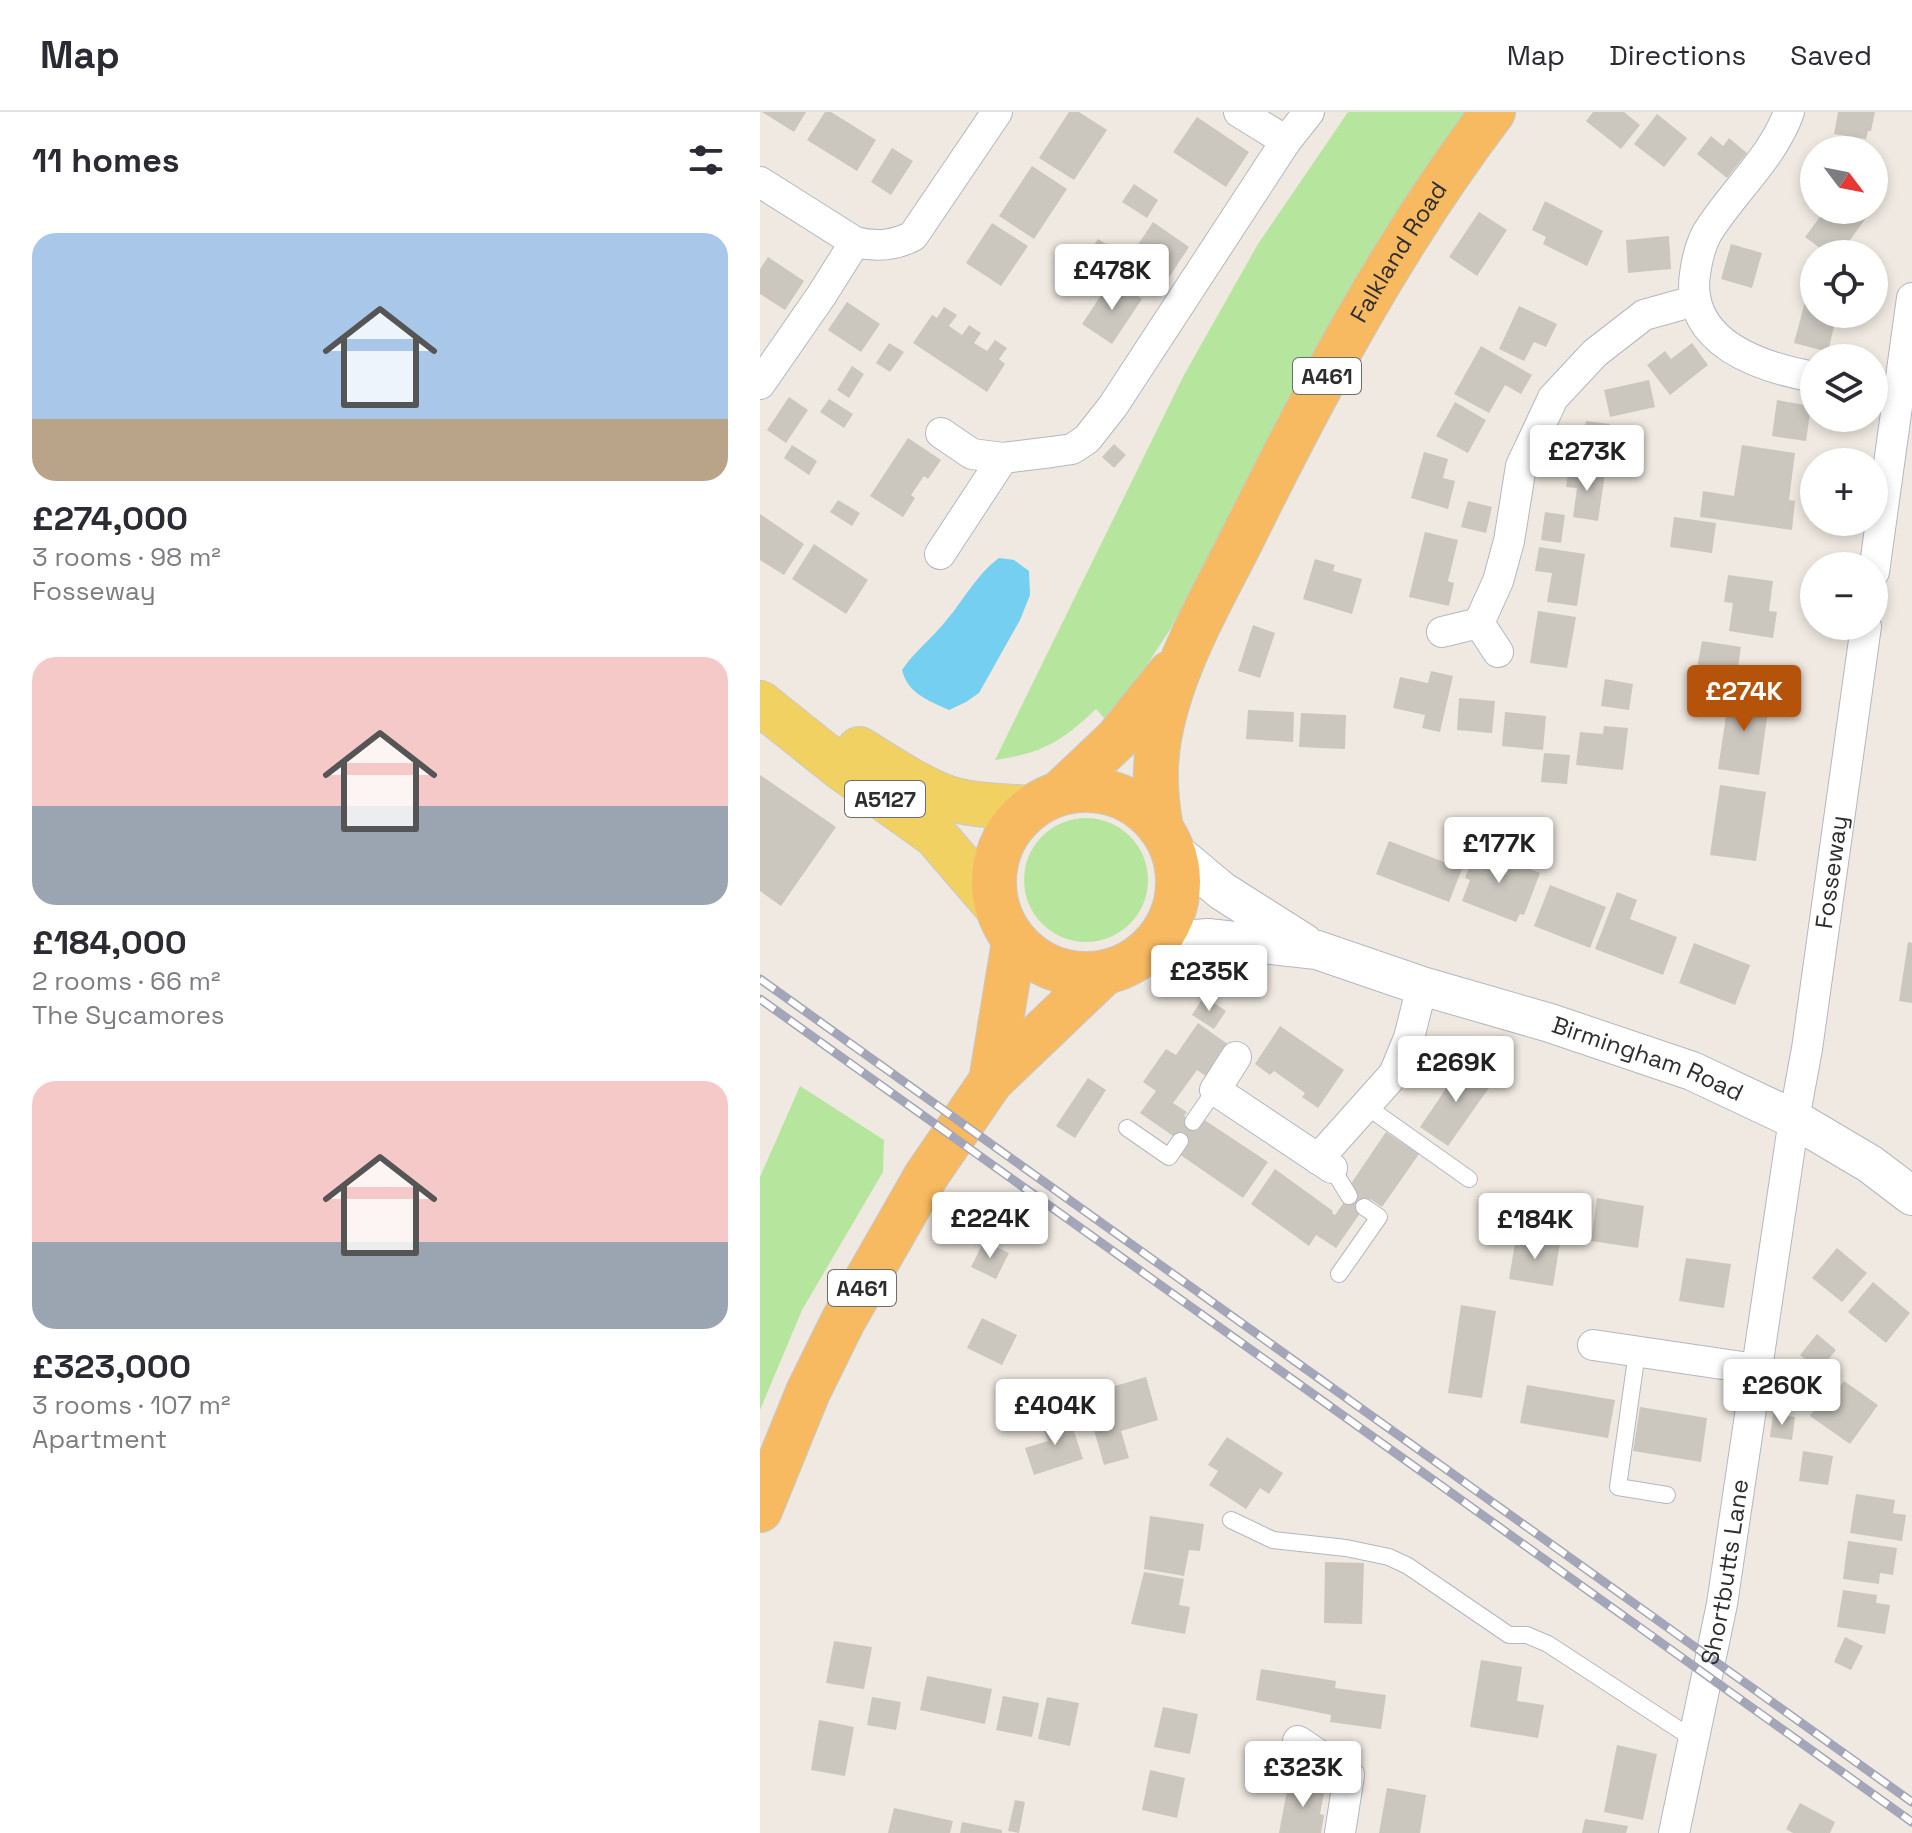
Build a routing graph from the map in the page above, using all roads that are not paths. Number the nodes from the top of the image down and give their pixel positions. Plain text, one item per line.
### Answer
1 (997, 112) edge
2 (1239, 112) edge
3 (1309, 112) edge
4 (1493, 112) edge
5 (1789, 112) edge
6 (1286, 141) junction
7 (760, 182) edge
8 (855, 242) junction
9 (1912, 298) edge
10 (1694, 301) junction
11 (1800, 373) edge
12 (1888, 382) edge
13 (760, 384) edge
14 (1884, 432) edge
15 (941, 433) dead end
16 (1003, 458) junction
17 (1875, 552) edge
18 (940, 554) dead end
19 (1479, 623) junction
20 (1442, 632) dead end
21 (1864, 640) edge
22 (1498, 652) dead end
23 (1185, 654) junction
24 (760, 702) edge
25 (1046, 800) junction
26 (1167, 839) junction
27 (1006, 924) junction
28 (1317, 950) junction
29 (1146, 953) junction
30 (1104, 973) junction
31 (1422, 986) junction
32 (1236, 1057) dead end
33 (991, 1081) junction
34 (1215, 1090) junction
35 (1366, 1106) junction
36 (1794, 1119) junction
37 (1193, 1122) dead end
38 (1127, 1128) dead end
39 (1180, 1141) dead end
40 (1325, 1164) junction
41 (1469, 1179) dead end
42 (1349, 1196) dead end
43 (1912, 1196) edge
44 (1364, 1207) dead end
45 (1339, 1274) dead end
46 (1639, 1339) junction
47 (1593, 1345) dead end
48 (1756, 1369) junction
49 (1667, 1495) dead end
50 (760, 1510) edge
51 (1231, 1520) dead end
52 (1695, 1740) junction
53 (1298, 1741) dead end
54 (1340, 1833) edge
55 (1674, 1833) edge

1 - 8 street
2 - 6 street
3 - 6 street
4 - 23 highway, Falkland Road / A461
5 - 10 street
6 - 16 street
7 - 8 street
8 - 13 street
9 - 12 street
10 - 11 street
10 - 19 street
14 - 17 street
15 - 16 street
16 - 18 street
19 - 20 street
19 - 22 street
21 - 36 street, Fosseway
23 - 25 highway, Falkland Road / A461
23 - 26 highway, Falkland Road / A461
24 - 25 main road, A5127
24 - 27 main road, A5127
25 - 26 highway
25 - 27 highway
26 - 28 street, Birmingham Road
26 - 29 highway
27 - 30 highway
27 - 33 highway, A461
28 - 29 street, Birmingham Road
28 - 31 street, Birmingham Road
29 - 30 highway
30 - 33 highway, A461
31 - 35 street
31 - 36 street, Birmingham Road
32 - 34 street
33 - 50 highway, A461
34 - 37 lane
34 - 40 street
35 - 40 street
35 - 41 lane
36 - 43 street, Birmingham Road
36 - 48 street, Shortbutts Lane
38 - 39 lane
40 - 42 lane
44 - 45 lane
46 - 47 street
46 - 48 street
46 - 49 lane
48 - 52 street, Shortbutts Lane
51 - 52 lane
52 - 55 street, Shortbutts Lane
53 - 54 street

